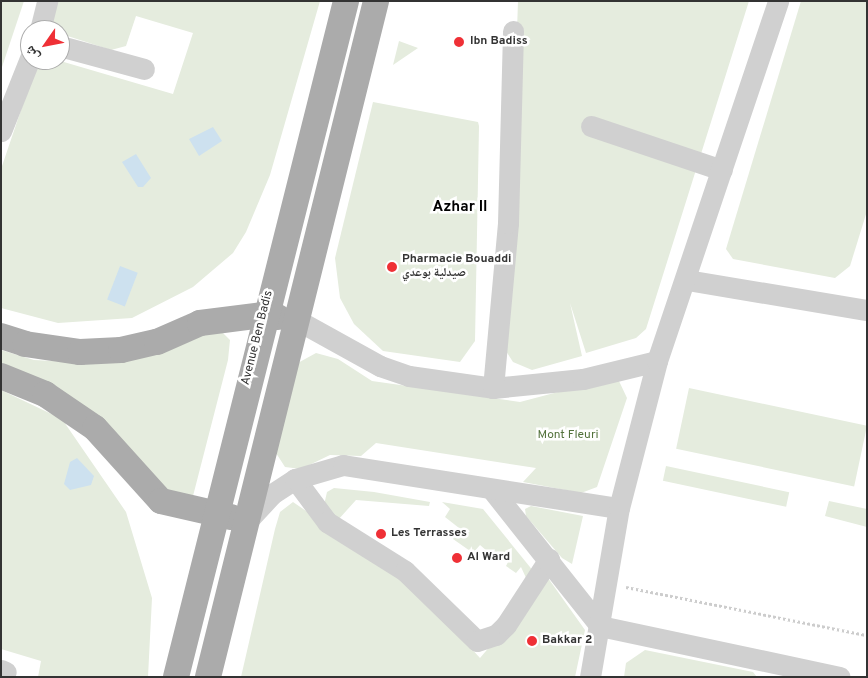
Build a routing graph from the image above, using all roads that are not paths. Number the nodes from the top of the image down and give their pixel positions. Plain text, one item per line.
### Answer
1 (47, 1) edge
2 (346, 1) edge
3 (376, 1) edge
4 (778, 1) edge
5 (42, 20) edge
6 (512, 31) dead end
7 (70, 49) edge
8 (144, 69) dead end
9 (25, 70) edge
10 (591, 126) dead end
11 (1, 131) edge
12 (722, 170) junction
13 (687, 280) junction
14 (865, 304) edge
15 (263, 315) junction
16 (297, 320) junction
17 (1, 336) edge
18 (657, 361) junction
19 (1, 376) edge
20 (493, 388) junction
21 (296, 479) junction
22 (493, 491) junction
23 (619, 508) junction
24 (214, 513) junction
25 (247, 521) junction
26 (550, 559) junction
27 (600, 626) junction
28 (777, 670) edge
29 (176, 677) edge
30 (208, 677) edge
31 (590, 677) edge
32 (840, 677) edge

1 - 5 street
2 - 15 main road, Avenue Ben Badis
3 - 16 main road
4 - 12 street
6 - 20 street
7 - 8 street
9 - 11 street
10 - 12 street
12 - 13 street
13 - 14 street
13 - 18 street
15 - 16 main road
15 - 17 main road
15 - 24 main road, Avenue Ben Badis
16 - 20 street
16 - 25 main road
18 - 20 street
18 - 23 street
19 - 24 main road
21 - 22 street
21 - 25 street
21 - 26 street
22 - 23 street
22 - 26 street
23 - 27 street
24 - 25 main road
24 - 29 main road, Avenue Ben Badis
25 - 30 main road
26 - 27 street
27 - 28 street
27 - 31 street
28 - 32 street

